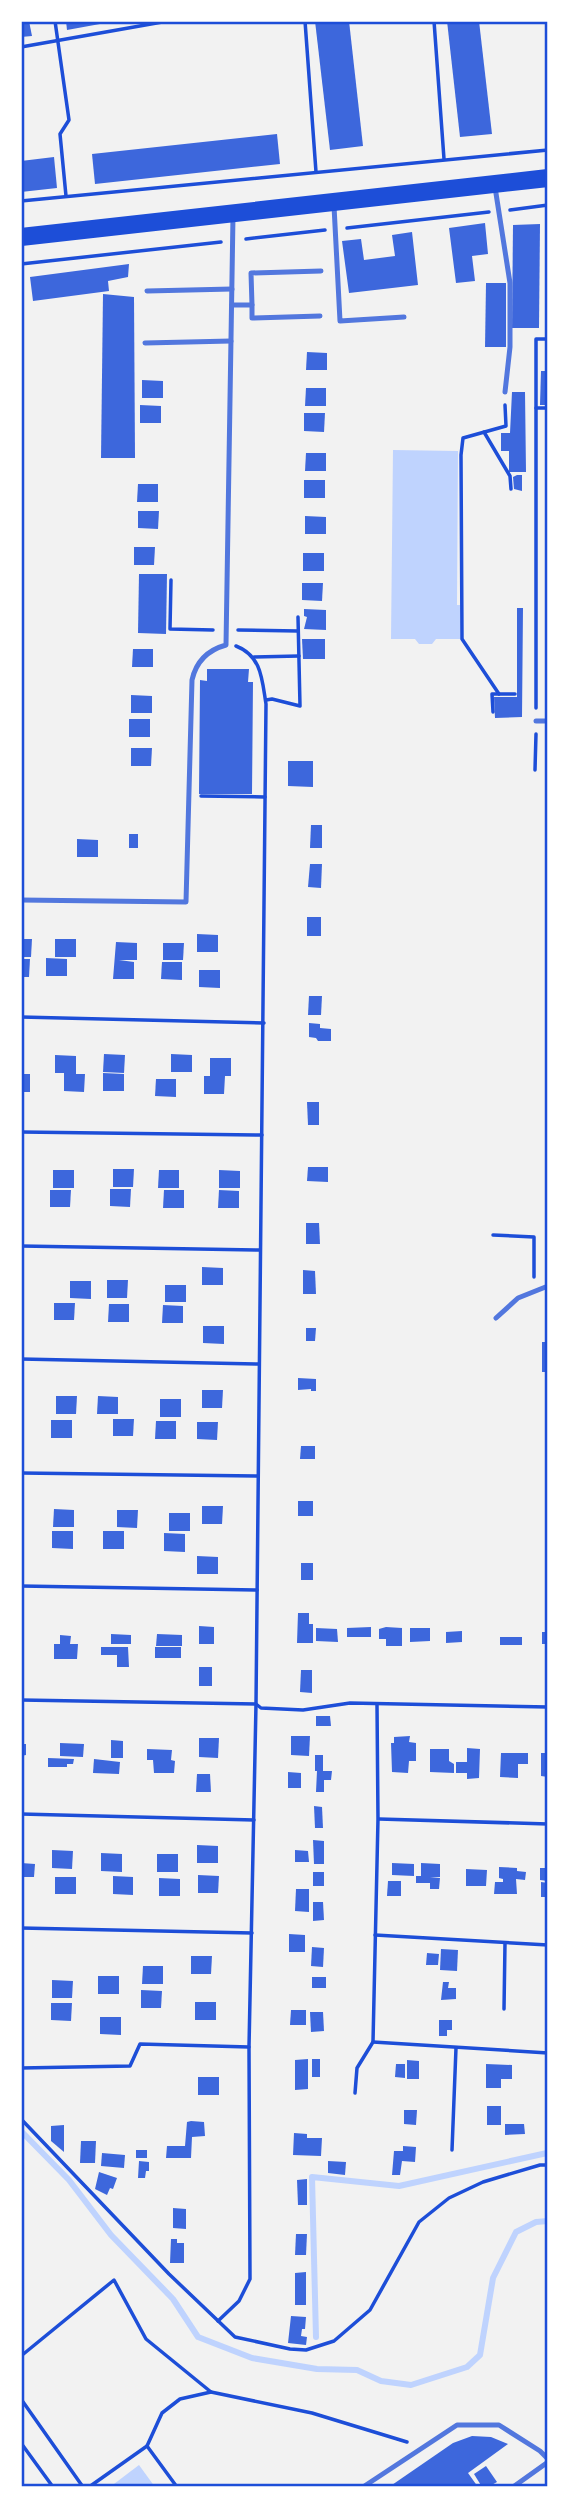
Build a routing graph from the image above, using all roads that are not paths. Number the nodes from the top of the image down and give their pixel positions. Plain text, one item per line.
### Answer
1 (548, 177) edge
2 (495, 184) junction
3 (334, 202) junction
4 (233, 215) junction
5 (21, 237) edge
6 (321, 271) dead end
7 (232, 289) junction
8 (147, 291) dead end
9 (232, 305) junction
10 (251, 305) junction
11 (320, 316) dead end
12 (404, 317) dead end
13 (231, 341) junction
14 (145, 343) dead end
15 (505, 392) road end
16 (536, 721) road end
17 (548, 721) edge
18 (21, 900) edge
19 (548, 1286) edge
20 (496, 1318) dead end
21 (548, 2461) edge
22 (363, 2487) edge
23 (513, 2487) edge

1 - 2 main road
2 - 3 main road
2 - 15 lane
3 - 4 main road
3 - 12 lane
4 - 5 main road
4 - 7 lane
6 - 10 lane
7 - 8 lane
7 - 9 lane
9 - 10 lane
9 - 13 lane
10 - 11 lane
13 - 14 lane
13 - 18 lane
16 - 17 lane
19 - 20 lane
21 - 22 lane
21 - 23 lane

